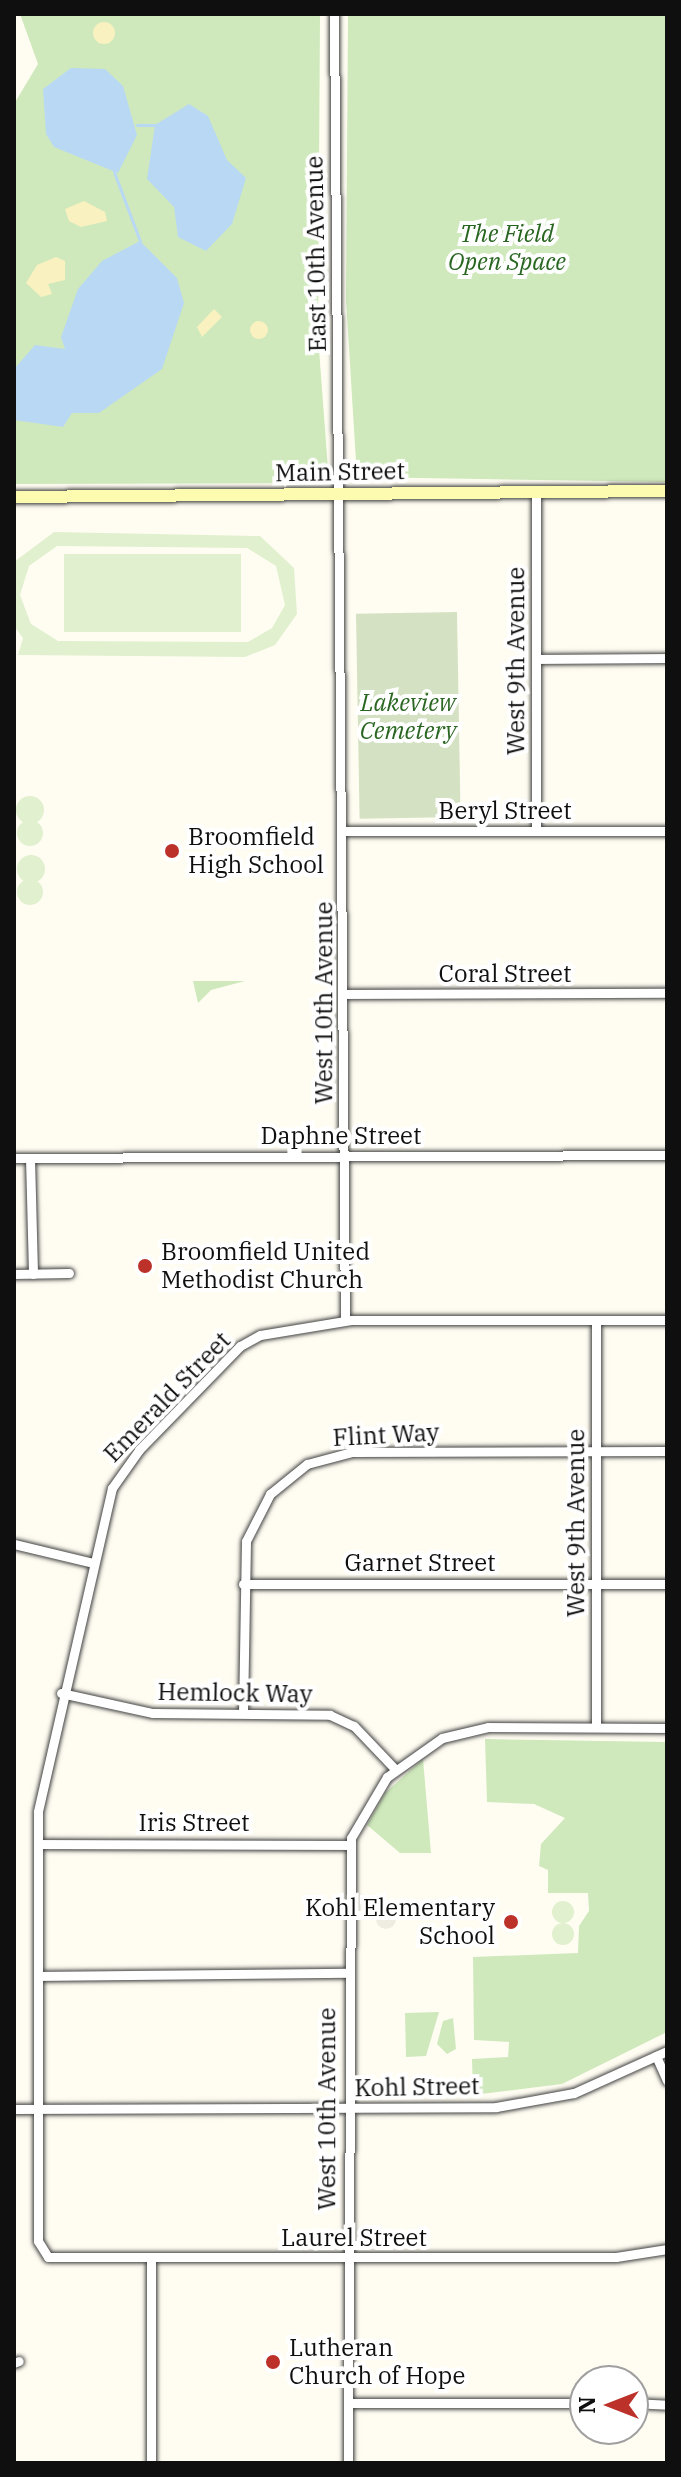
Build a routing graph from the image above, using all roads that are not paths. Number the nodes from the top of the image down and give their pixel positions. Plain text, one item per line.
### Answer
1 (334, 14) edge
2 (536, 491) junction
3 (667, 491) edge
4 (343, 494) junction
5 (14, 497) edge
6 (667, 658) edge
7 (536, 659) junction
8 (343, 831) junction
9 (536, 831) junction
10 (667, 831) edge
11 (667, 993) edge
12 (344, 994) junction
13 (667, 1155) edge
14 (344, 1156) junction
15 (14, 1158) edge
16 (30, 1158) junction
17 (69, 1273) dead end
18 (14, 1274) edge
19 (33, 1274) junction
20 (345, 1320) junction
21 (596, 1320) junction
22 (667, 1320) edge
23 (667, 1451) edge
24 (596, 1452) junction
25 (14, 1544) edge
26 (93, 1563) junction
27 (596, 1583) junction
28 (243, 1584) junction
29 (667, 1584) edge
30 (61, 1693) junction
31 (243, 1713) junction
32 (596, 1725) junction
33 (667, 1728) edge
34 (395, 1769) junction
35 (38, 1844) junction
36 (349, 1845) junction
37 (346, 1973) junction
38 (38, 1976) junction
39 (667, 2051) edge
40 (656, 2056) junction
41 (667, 2081) edge
42 (347, 2108) junction
43 (14, 2109) edge
44 (38, 2109) junction
45 (667, 2249) edge
46 (43, 2253) joint
47 (347, 2258) junction
48 (151, 2259) junction
49 (348, 2403) junction
50 (569, 2403) edge
51 (151, 2463) edge
52 (348, 2463) edge

1 - 4 street, East 10th Avenue
2 - 3 main road, Main Street
2 - 4 main road, Main Street
2 - 7 street, West 9th Avenue
4 - 5 main road, Main Street
4 - 8 street, West 10th Avenue
6 - 7 street
7 - 9 street, West 9th Avenue
8 - 9 street, Beryl Street
8 - 12 street, West 10th Avenue
9 - 10 street, Beryl Street
11 - 12 street, Coral Street
12 - 14 street, West 10th Avenue
13 - 14 street, Daphne Street
14 - 16 street, Daphne Street
14 - 20 street, West 10th Avenue
15 - 16 street, Daphne Street
16 - 19 street
17 - 19 street
18 - 19 street
20 - 21 street, Emerald Street
20 - 26 street, Emerald Street
21 - 22 street, Emerald Street
21 - 24 street, West 9th Avenue
23 - 24 street, Flint Way
24 - 27 street, West 9th Avenue
24 - 28 street, Flint Way
25 - 26 street
26 - 30 street, Emerald Street
27 - 28 street, Garnet Street
27 - 29 street, Garnet Street
27 - 32 street, West 9th Avenue
28 - 31 street, Flint Way
30 - 31 street, Hemlock Way
30 - 35 street, Emerald Street
31 - 34 street, Hemlock Way
32 - 33 street
32 - 34 street
34 - 36 street, West 10th Avenue
35 - 36 street, Iris Street
35 - 38 street, Emerald Street
36 - 37 street, West 10th Avenue
37 - 38 street
37 - 42 street, West 10th Avenue
38 - 44 street, Emerald Street
39 - 40 street, Kohl Street
40 - 41 street
40 - 42 street, Kohl Street
42 - 44 street, Kohl Street
42 - 47 street, West 10th Avenue
43 - 44 street, Kohl Street
44 - 46 street, Emerald Street
45 - 47 street, Laurel Street
46 - 48 street, Laurel Street
47 - 48 street, Laurel Street
47 - 49 street, West 10th Avenue
48 - 51 street
49 - 50 street
49 - 52 street, West 10th Avenue

